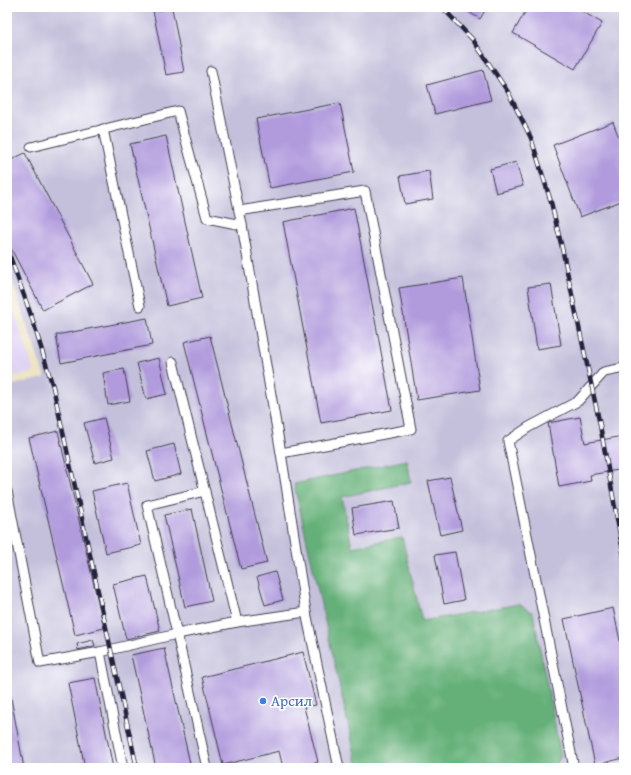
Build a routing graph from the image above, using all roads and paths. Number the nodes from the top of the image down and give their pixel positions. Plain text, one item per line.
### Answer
1 (211, 72) dead end
2 (103, 129) junction
3 (31, 147) dead end
4 (239, 211) junction
5 (242, 225) junction
6 (140, 306) dead end
7 (173, 362) dead end
8 (624, 368) edge
9 (281, 453) junction
10 (7, 491) edge
11 (205, 491) junction
12 (306, 612) junction
13 (237, 622) junction
14 (177, 634) junction
15 (100, 652) junction
16 (122, 768) edge
17 (207, 768) edge
18 (339, 768) edge
19 (574, 768) edge

1 - 4 lane
2 - 3 lane
2 - 5 lane
2 - 6 lane
4 - 5 lane
4 - 9 lane
5 - 9 lane
7 - 11 lane
8 - 19 lane
9 - 12 lane
10 - 15 lane
11 - 13 lane
11 - 14 lane
12 - 13 lane
12 - 18 lane
13 - 14 lane
14 - 15 lane
14 - 17 lane
15 - 16 lane

